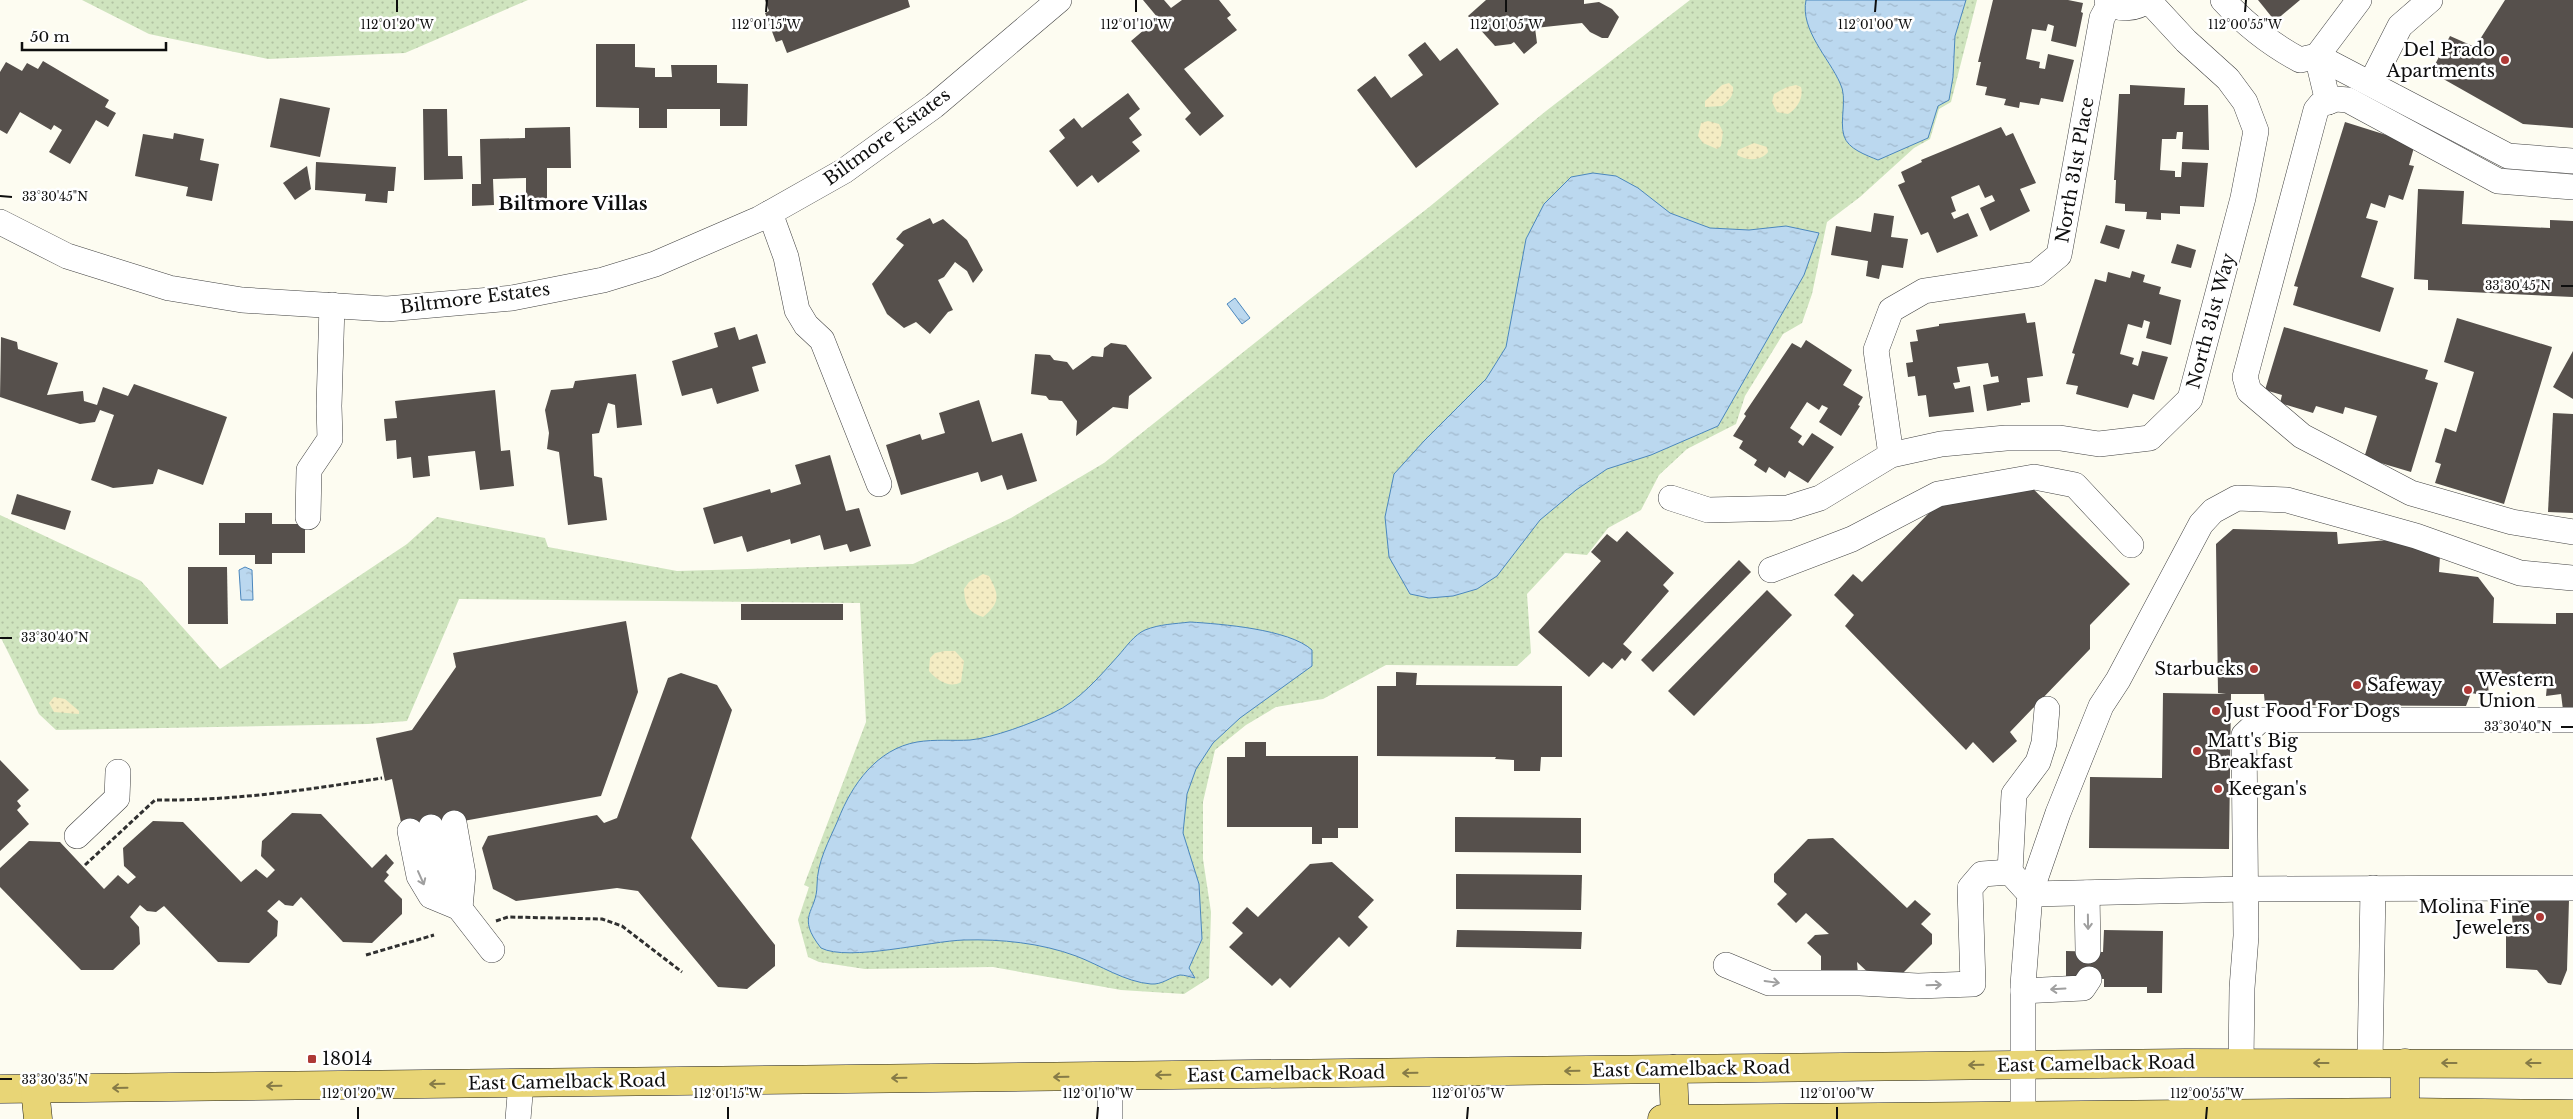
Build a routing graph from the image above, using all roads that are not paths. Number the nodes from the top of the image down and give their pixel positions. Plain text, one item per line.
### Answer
1 (1059, 0) edge
2 (2148, 0) edge
3 (2223, 0) edge
4 (2358, 0) edge
5 (2430, 0) edge
6 (2109, 2) edge
7 (2317, 56) junction
8 (2371, 83) junction
9 (2328, 102) junction
10 (2573, 161) edge
11 (2573, 187) edge
12 (770, 213) junction
13 (0, 222) edge
14 (332, 305) junction
15 (1891, 455) junction
16 (878, 484) dead end
17 (1671, 498) dead end
18 (308, 516) dead end
19 (2573, 532) edge
20 (2131, 545) dead end
21 (1772, 570) dead end
22 (2573, 578) edge
23 (2047, 710) dead end
24 (2573, 720) edge
25 (118, 772) dead end
26 (76, 836) dead end
27 (2010, 872) junction
28 (2373, 888) junction
29 (2573, 888) edge
30 (2245, 889) junction
31 (2087, 893) junction
32 (2030, 894) junction
33 (460, 908) junction
34 (492, 950) dead end
35 (2088, 951) dead end
36 (1726, 966) dead end
37 (2089, 979) dead end
38 (2023, 991) junction
39 (2241, 1063) junction
40 (2370, 1063) junction
41 (2405, 1063) junction
42 (2024, 1064) junction
43 (2573, 1064) edge
44 (1673, 1070) junction
45 (1110, 1076) junction
46 (521, 1083) junction
47 (0, 1090) edge
48 (35, 1090) junction
49 (2405, 1112) junction
50 (2573, 1114) edge
51 (2023, 1116) junction
52 (1982, 1117) edge
53 (2065, 1117) edge
54 (38, 1119) edge
55 (518, 1119) edge
56 (1110, 1119) edge
57 (1662, 1119) edge
58 (1675, 1119) edge

1 - 12 street, Biltmore Estates
2 - 6 street, North 31st Place
2 - 15 street, North 31st Way
3 - 7 street
4 - 7 street
5 - 8 street
6 - 15 street, North 31st Place
7 - 8 street
7 - 9 street
8 - 10 street
9 - 11 street
9 - 19 street
12 - 14 street, Biltmore Estates
12 - 16 street
13 - 14 street, Biltmore Estates
14 - 18 street
15 - 17 street
20 - 21 street
22 - 32 street
23 - 27 street
24 - 30 street
25 - 26 street
27 - 32 street
36 -> 27 street
28 - 29 street
28 - 30 street
28 - 40 street
30 - 31 street
30 - 39 street
31 - 32 street
31 -> 35 street
32 - 38 street
33 -> 33 street
33 - 34 street
37 -> 38 street
38 - 42 street
40 -> 39 main road, East Camelback Road
39 - 42 main road, East Camelback Road
40 - 41 main road, East Camelback Road
43 -> 41 main road, East Camelback Road
41 - 49 main road
42 -> 44 main road, East Camelback Road
42 - 51 street
44 -> 45 main road, East Camelback Road
44 - 58 main road
45 -> 46 main road, East Camelback Road
45 - 56 street
46 -> 48 main road, East Camelback Road
46 - 55 street
47 - 48 main road, East Camelback Road
48 - 54 main road
49 - 50 main road
49 - 53 main road
51 - 52 main road
51 - 53 main road
52 - 58 main road
57 - 58 main road

